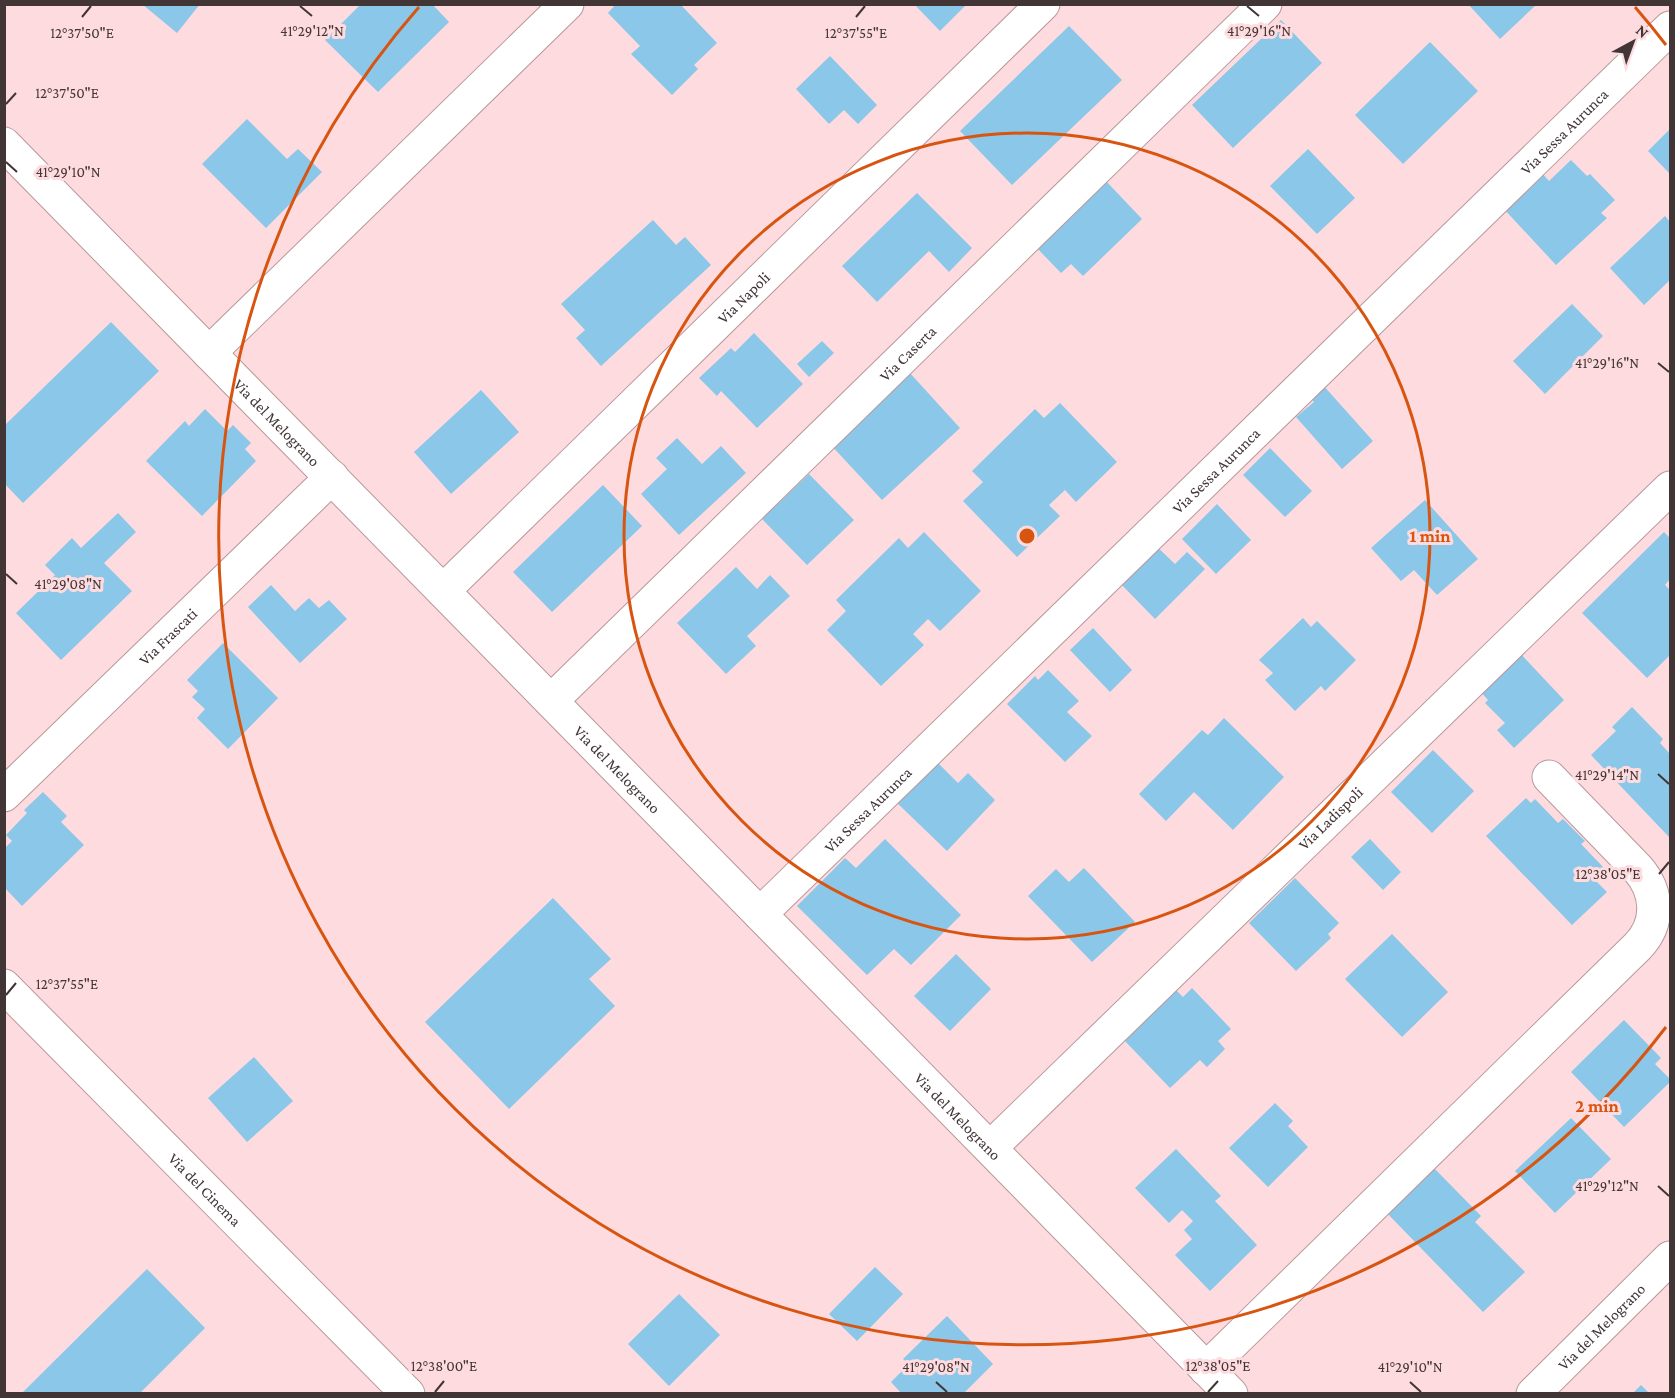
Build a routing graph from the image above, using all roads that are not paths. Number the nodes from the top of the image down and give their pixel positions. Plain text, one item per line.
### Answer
1 (567, 4) edge
2 (1043, 4) edge
3 (1264, 4) edge
4 (1671, 28) edge
5 (4, 144) edge
6 (209, 352) junction
7 (332, 477) junction
8 (1670, 489) edge
9 (443, 591) junction
10 (551, 701) junction
11 (1549, 777) dead end
12 (4, 795) edge
13 (760, 914) junction
14 (4, 986) edge
15 (990, 1148) junction
16 (1671, 1258) edge
17 (1206, 1369) junction
18 (408, 1394) edge
19 (1231, 1394) edge
20 (1533, 1394) edge

1 - 6 street
2 - 9 street, Via Napoli
3 - 10 street, Via Caserta
4 - 13 street, Via Sessa Aurunca
5 - 6 street, Via del Melograno
6 - 7 street, Via del Melograno
7 - 9 street, Via del Melograno
7 - 12 street, Via Frascati
8 - 15 street, Via Ladispoli
9 - 10 street, Via del Melograno
10 - 13 street, Via del Melograno
11 - 17 street
13 - 15 street, Via del Melograno
14 - 18 street, Via del Cinema
15 - 17 street, Via del Melograno
16 - 20 street, Via del Melograno
17 - 19 street, Via del Melograno

